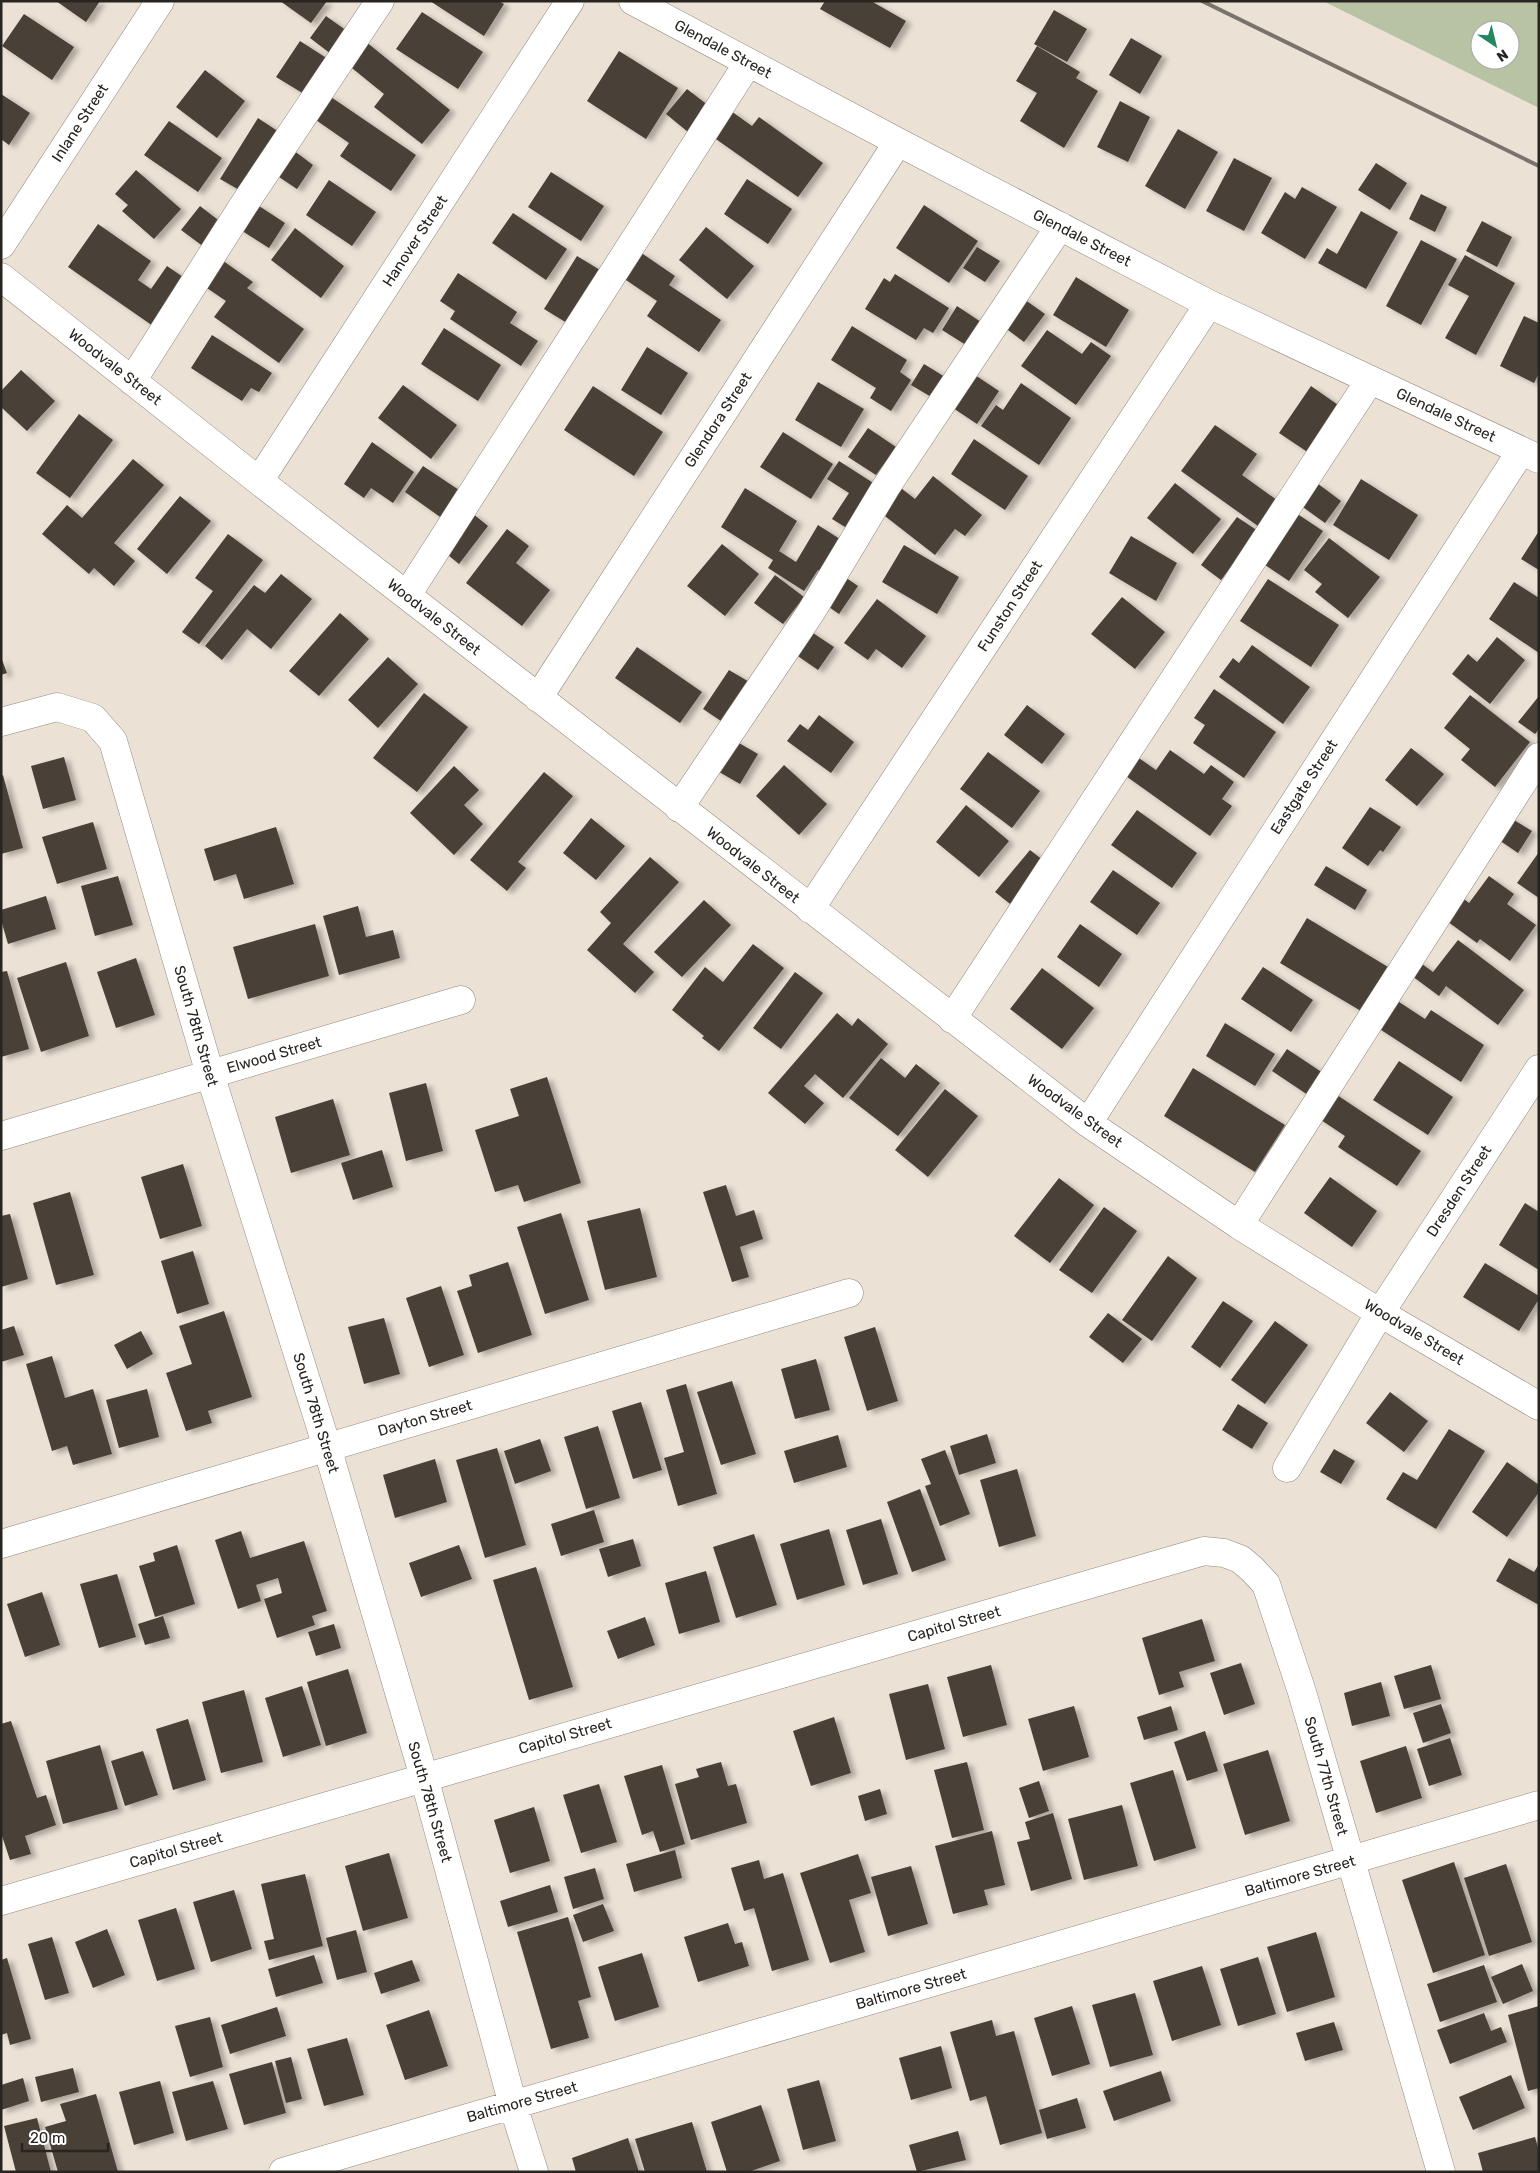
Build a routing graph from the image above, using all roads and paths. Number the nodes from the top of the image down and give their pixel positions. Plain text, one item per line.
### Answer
1 (160, 1) edge
2 (380, 1) edge
3 (570, 1) edge
4 (633, 1) edge
5 (748, 63) junction
6 (898, 142) junction
7 (1060, 226) junction
8 (1, 245) edge
9 (1, 277) edge
10 (1209, 304) junction
11 (1370, 380) junction
12 (132, 381) junction
13 (1530, 455) edge
14 (259, 481) junction
15 (407, 596) junction
16 (538, 698) junction
17 (1, 722) edge
18 (1539, 757) edge
19 (679, 808) junction
20 (810, 909) junction
21 (461, 1000) dead end
22 (952, 1019) junction
23 (1539, 1069) edge
24 (210, 1074) junction
25 (1088, 1123) junction
26 (1, 1136) edge
27 (1240, 1225) junction
28 (849, 1293) dead end
29 (1380, 1313) junction
30 (1536, 1400) edge
31 (327, 1447) junction
32 (1287, 1468) dead end
33 (1, 1544) edge
34 (1129, 1573) joint
35 (424, 1777) junction
36 (1539, 1805) edge
37 (1351, 1861) junction
38 (1, 1901) edge
39 (513, 2104) junction
40 (283, 2172) edge
41 (534, 2172) edge
42 (1441, 2172) edge

1 - 8 street, Inlane Street
2 - 12 street
3 - 14 street, Hanover Street
4 - 5 street, Glendale Street
5 - 6 street, Glendale Street
5 - 15 street
6 - 7 street, Glendale Street
6 - 16 street, Glendora Street
7 - 10 street, Glendale Street
7 - 19 street
9 - 12 street, Woodvale Street
10 - 11 street, Glendale Street
10 - 20 street, Funston Street
11 - 13 street, Glendale Street
11 - 22 street
12 - 14 street, Woodvale Street
13 - 25 street, Eastgate Street
14 - 15 street, Woodvale Street
15 - 16 street, Woodvale Street
16 - 19 street, Woodvale Street
17 - 24 street, South 78th Street
18 - 27 street
19 - 20 street, Woodvale Street
20 - 22 street, Woodvale Street
21 - 24 street, Elwood Street
22 - 25 street, Woodvale Street
23 - 29 street, Dresden Street
24 - 26 street, Elwood Street
24 - 31 street, South 78th Street
25 - 27 street, Woodvale Street
27 - 29 street, Woodvale Street
28 - 31 street, Dayton Street
29 - 30 street, Woodvale Street
29 - 32 street, Dresden Street
31 - 33 street, Dayton Street
31 - 35 street, South 78th Street
34 - 35 street, Capitol Street
34 - 37 street, South 77th Street
35 - 38 street, Capitol Street
35 - 39 street, South 78th Street
36 - 37 street, Baltimore Street
37 - 39 street, Baltimore Street
37 - 42 street, South 77th Street
39 - 40 street, Baltimore Street
39 - 41 street, South 78th Street

